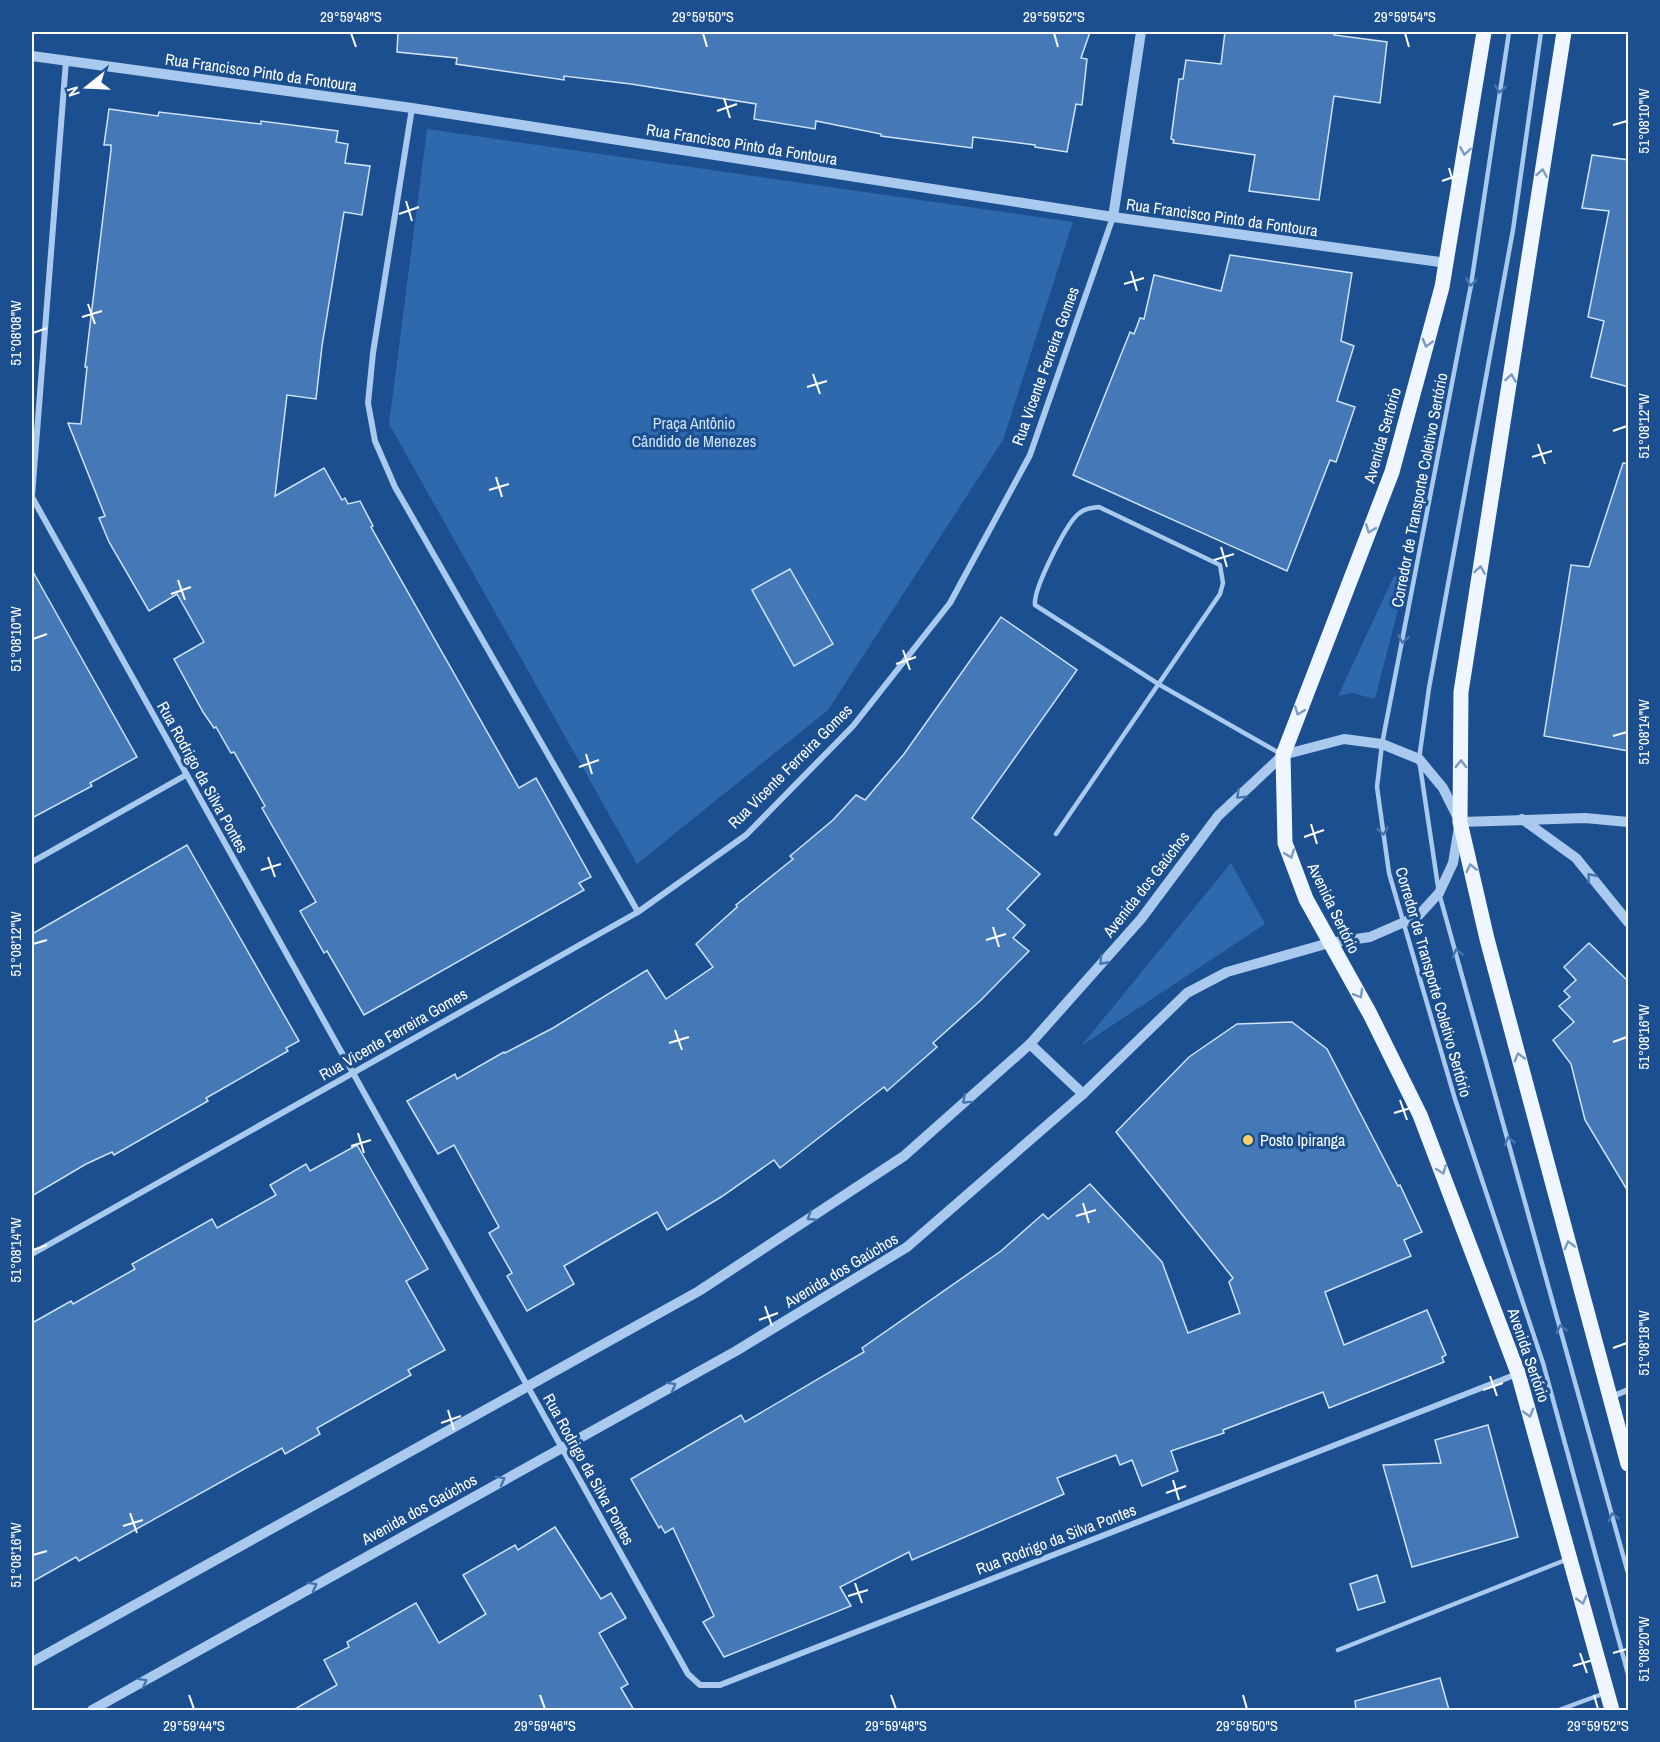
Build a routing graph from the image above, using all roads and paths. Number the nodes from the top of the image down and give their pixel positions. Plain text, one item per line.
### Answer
1 (1141, 32) edge
2 (1484, 32) edge
3 (1509, 32) edge
4 (1541, 32) edge
5 (1564, 32) edge
6 (32, 56) edge
7 (66, 61) junction
8 (412, 108) junction
9 (1113, 217) junction
10 (1447, 263) junction
11 (32, 496) edge
12 (1160, 685) junction
13 (1382, 744) junction
14 (1282, 754) junction
15 (1419, 759) junction
16 (186, 775) junction
17 (1521, 819) junction
18 (1460, 822) junction
19 (1629, 822) edge
20 (1056, 834) dead end
21 (32, 862) edge
22 (1439, 893) junction
23 (638, 912) junction
24 (1629, 922) edge
25 (1404, 923) junction
26 (1329, 943) junction
27 (1030, 1044) junction
28 (354, 1074) junction
29 (1083, 1094) junction
30 (32, 1254) edge
31 (1518, 1373) junction
32 (528, 1386) junction
33 (1629, 1390) edge
34 (1610, 1397) junction
35 (561, 1446) junction
36 (1629, 1464) edge
37 (1570, 1558) junction
38 (1629, 1574) edge
39 (1338, 1650) dead end
40 (32, 1662) edge
41 (1629, 1674) edge
42 (1608, 1692) junction
43 (92, 1710) edge
44 (1559, 1710) edge
45 (1612, 1710) edge

1 - 9 street, Rua Vicente Ferreira Gomes
2 -> 10 main road, Avenida Sertório
3 -> 13 lane, Corredor de Transporte Coletivo Sertório
4 - 15 lane, Corredor de Transporte Coletivo Sertório
18 -> 5 main road
6 - 7 street, Rua Francisco Pinto da Fontoura
7 - 8 street, Rua Francisco Pinto da Fontoura
7 - 11 street, Rua Rodrigo da Silva Pontes
8 - 9 street, Rua Francisco Pinto da Fontoura
8 - 23 street
9 - 10 street, Rua Francisco Pinto da Fontoura
9 - 23 street, Rua Vicente Ferreira Gomes
10 -> 14 main road, Avenida Sertório
11 - 16 street, Rua Rodrigo da Silva Pontes
12 - 12 lane
12 - 14 lane
12 - 20 lane
13 - 14 street
13 - 15 street
13 -> 25 lane, Corredor de Transporte Coletivo Sertório
14 -> 26 main road, Avenida Sertório
14 -> 27 street, Avenida dos Gaúchos
15 - 18 street
15 - 22 lane, Corredor de Transporte Coletivo Sertório
16 - 21 street
16 - 28 street, Rua Rodrigo da Silva Pontes
17 - 18 street
17 - 19 street
24 -> 17 street
18 - 22 street, Avenida dos Gaúchos
34 -> 18 main road
22 - 25 street, Avenida dos Gaúchos
38 -> 22 lane, Corredor de Transporte Coletivo Sertório
23 - 28 street, Rua Vicente Ferreira Gomes
25 - 26 street, Avenida dos Gaúchos
25 - 41 lane, Corredor de Transporte Coletivo Sertório
26 - 29 street, Avenida dos Gaúchos
26 -> 31 main road, Avenida Sertório
27 - 29 street
27 -> 32 street, Avenida dos Gaúchos
28 - 30 street, Rua Vicente Ferreira Gomes
28 - 32 street, Rua Rodrigo da Silva Pontes
35 -> 29 street, Avenida dos Gaúchos
31 - 35 street, Rua Rodrigo da Silva Pontes
31 -> 37 main road, Avenida Sertório
32 - 35 street, Rua Rodrigo da Silva Pontes
32 - 40 street, Avenida dos Gaúchos
33 - 34 street
34 - 36 main road
43 -> 35 street, Avenida dos Gaúchos
37 - 39 lane
37 -> 42 main road, Avenida Sertório
42 - 44 lane
42 - 45 main road, Avenida Sertório

